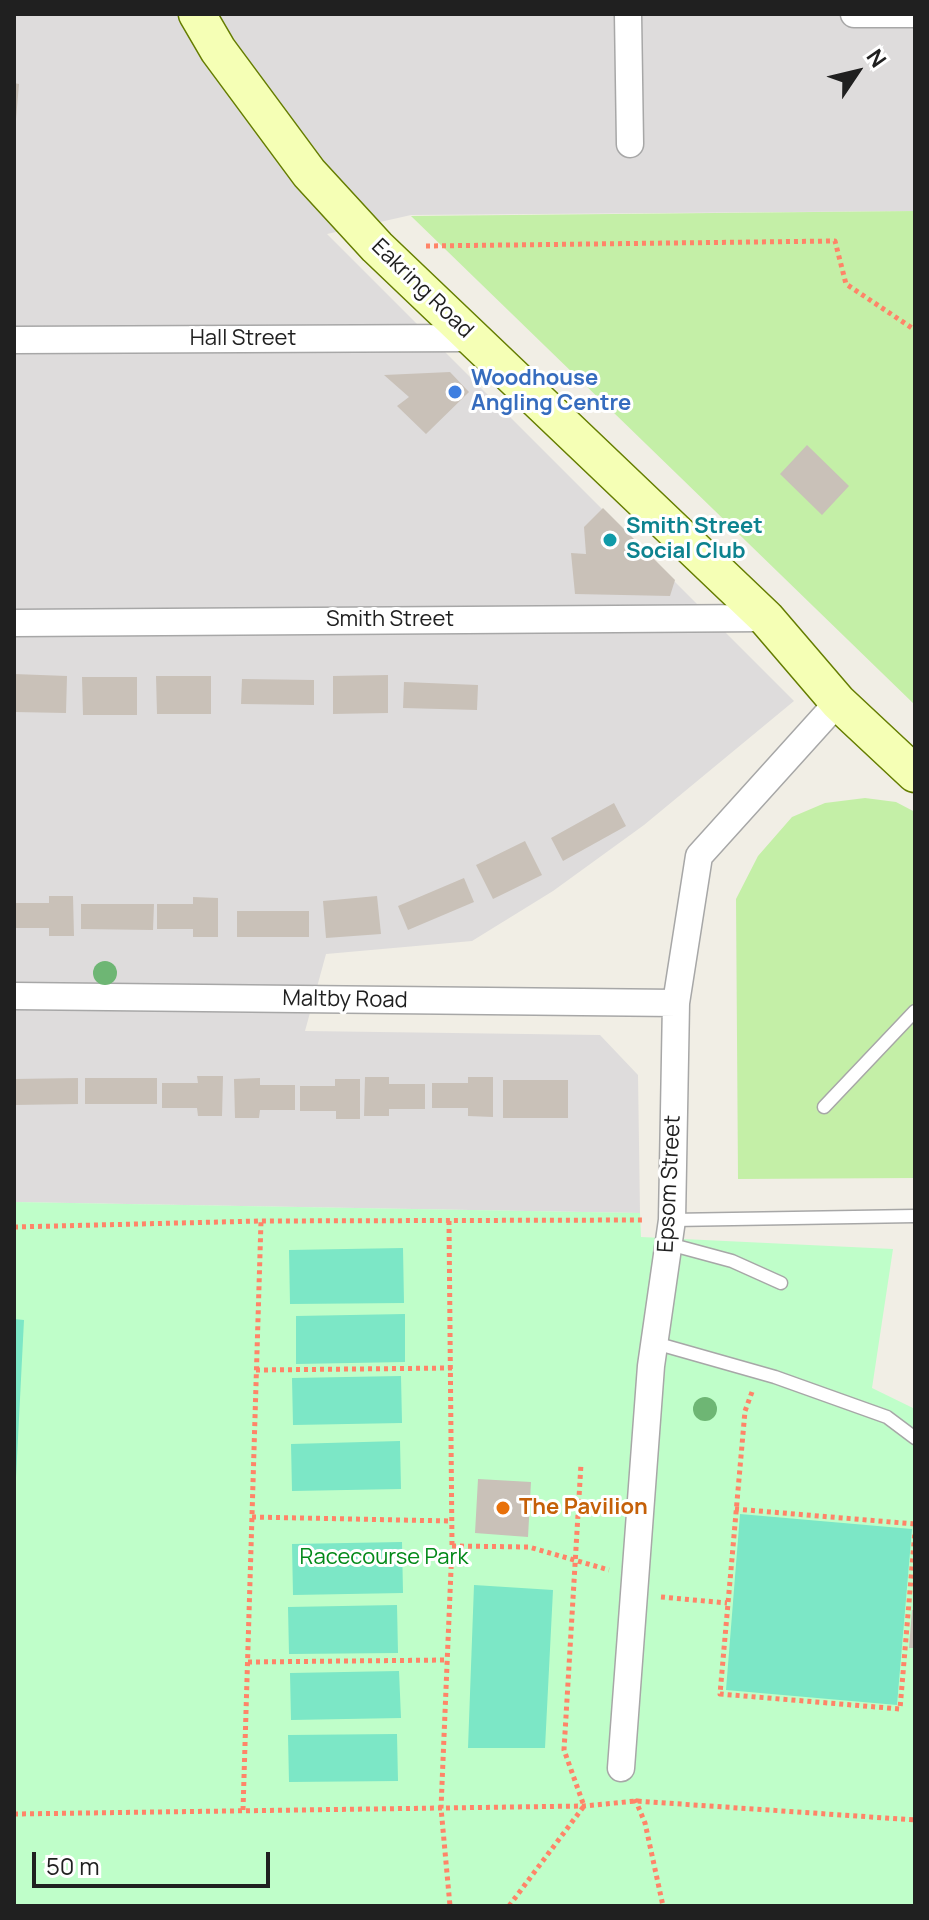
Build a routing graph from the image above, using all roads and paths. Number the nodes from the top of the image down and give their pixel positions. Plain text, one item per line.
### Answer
1 (197, 14) edge
2 (628, 14) edge
3 (854, 14) edge
4 (915, 14) edge
5 (630, 144) dead end
6 (377, 247) junction
7 (915, 330) edge
8 (472, 338) junction
9 (14, 340) edge
10 (766, 618) junction
11 (14, 623) edge
12 (838, 702) junction
13 (915, 774) edge
14 (14, 996) edge
15 (676, 1003) junction
16 (915, 1011) edge
17 (824, 1107) dead end
18 (915, 1216) edge
19 (261, 1221) junction
20 (449, 1221) junction
21 (14, 1227) edge
22 (670, 1232) junction
23 (781, 1283) dead end
24 (655, 1343) junction
25 (452, 1368) junction
26 (256, 1370) junction
27 (759, 1372) junction
28 (915, 1438) edge
29 (581, 1464) dead end
30 (735, 1509) junction
31 (252, 1517) junction
32 (451, 1521) junction
33 (915, 1524) edge
34 (915, 1531) edge
35 (452, 1546) junction
36 (575, 1561) junction
37 (633, 1584) junction
38 (727, 1603) junction
39 (447, 1660) junction
40 (248, 1662) junction
41 (621, 1768) dead end
42 (636, 1801) junction
43 (584, 1806) junction
44 (441, 1808) junction
45 (243, 1810) junction
46 (14, 1814) edge
47 (915, 1820) edge
48 (450, 1906) edge
49 (509, 1906) edge
50 (663, 1906) edge

1 - 6 street, Eakring Road
2 - 5 street
3 - 4 street
6 - 7 path
6 - 8 street, Eakring Road
8 - 9 street, Hall Street
8 - 10 street, Eakring Road
10 - 11 street, Smith Street
10 - 12 street, Eakring Road
12 - 13 street, Eakring Road
12 - 15 street, Epsom Street
14 - 15 street, Maltby Road
15 - 22 street, Epsom Street
16 - 17 lane
18 - 22 lane
19 - 20 path
19 - 21 path
19 - 26 path
20 - 22 path
20 - 25 path
22 - 23 lane
22 - 24 street, Epsom Street
24 - 27 lane
24 - 37 street, Epsom Street
25 - 26 path
25 - 32 path
26 - 31 path
27 - 28 lane
27 - 30 path
29 - 36 path
30 - 33 path
30 - 38 path
31 - 32 path
31 - 40 path
32 - 35 path
34 - 38 path
35 - 36 path
35 - 39 path
36 - 37 path
36 - 43 path
37 - 38 path
37 - 41 street, Epsom Street
39 - 40 path
39 - 44 path
40 - 45 path
42 - 43 path
42 - 47 path
42 - 50 path
43 - 44 path
43 - 49 path
44 - 45 path
44 - 48 path
45 - 46 path

